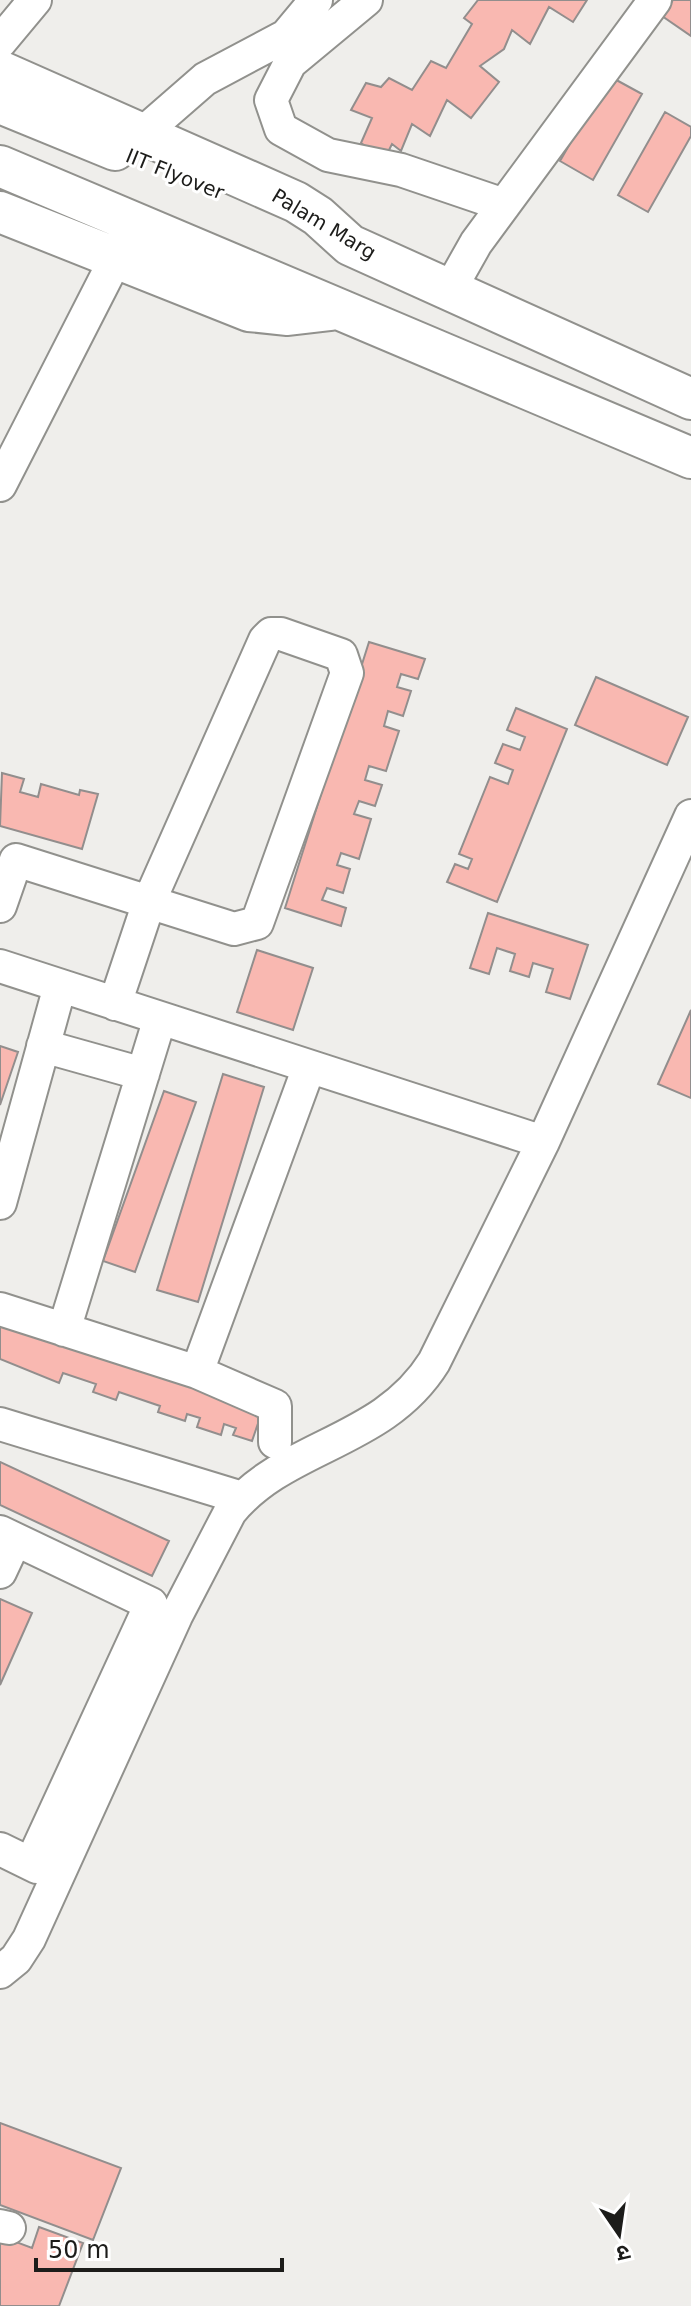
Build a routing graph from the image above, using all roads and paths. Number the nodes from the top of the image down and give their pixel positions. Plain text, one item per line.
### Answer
1 (35, 0) edge
2 (316, 0) edge
3 (366, 0) edge
4 (655, 0) edge
5 (0, 42) edge
6 (0, 71) edge
7 (0, 103) edge
8 (143, 133) junction
9 (0, 166) edge
10 (504, 205) junction
11 (0, 212) edge
12 (350, 245) junction
13 (116, 258) junction
14 (449, 291) junction
15 (335, 309) junction
16 (691, 399) edge
17 (691, 458) edge
18 (0, 485) edge
19 (691, 816) edge
20 (149, 902) junction
21 (0, 906) edge
22 (0, 966) edge
23 (60, 986) junction
24 (115, 1004) junction
25 (160, 1018) junction
26 (43, 1046) junction
27 (309, 1067) junction
28 (143, 1074) junction
29 (543, 1142) junction
30 (0, 1203) edge
31 (0, 1309) edge
32 (64, 1330) junction
33 (197, 1372) junction
34 (0, 1424) edge
35 (275, 1442) dead end
36 (242, 1498) junction
37 (8, 1536) edge
38 (0, 1572) edge
39 (0, 1849) edge
40 (0, 1972) edge

1 - 5 street
2 - 8 street
3 - 10 street
4 - 10 street
6 - 8 main road, Palam Marg
7 - 12 main road, IIT Flyover
8 - 12 main road, Palam Marg
9 - 15 main road
10 - 14 street
11 - 13 main road
12 - 14 main road, Palam Marg
13 - 15 main road
13 - 18 street
14 - 16 main road, Palam Marg
15 - 17 main road
19 - 29 street
20 - 20 street
20 - 21 street
20 - 24 street
22 - 23 street
23 - 24 street
23 - 26 street
24 - 25 street
25 - 27 street
25 - 28 street
26 - 28 street
26 - 30 street
27 - 29 street
27 - 33 street
28 - 32 street
29 - 36 street
31 - 32 street
32 - 33 street
33 - 35 street
34 - 36 street
36 - 40 street
37 - 38 street
37 - 39 street

